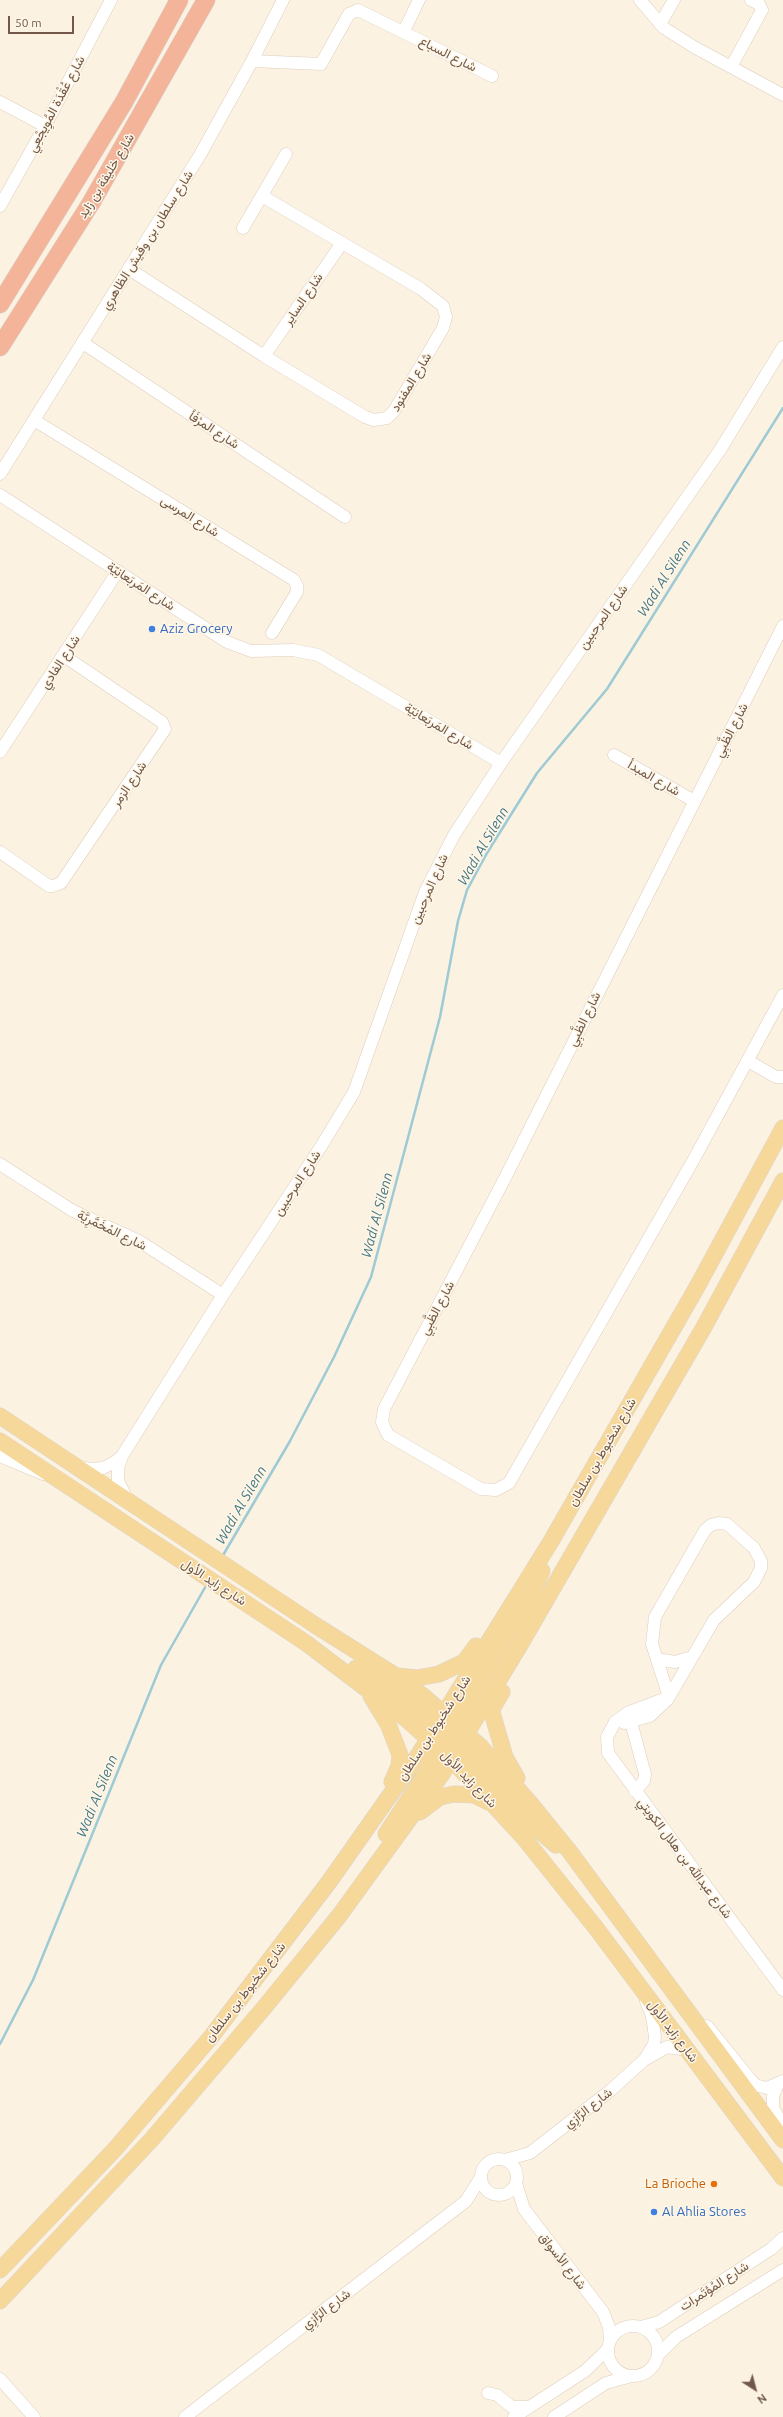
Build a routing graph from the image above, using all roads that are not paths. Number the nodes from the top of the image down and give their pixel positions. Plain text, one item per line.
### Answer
1 (111, 0) edge
2 (179, 0) edge
3 (206, 0) edge
4 (282, 0) edge
5 (418, 0) edge
6 (640, 0) edge
7 (674, 0) edge
8 (751, 0) edge
9 (660, 24) junction
10 (404, 31) junction
11 (252, 61) junction
12 (731, 67) junction
13 (492, 76) dead end
14 (783, 95) edge
15 (0, 102) edge
16 (45, 126) junction
17 (286, 154) dead end
18 (262, 196) junction
19 (0, 206) edge
20 (243, 228) dead end
21 (342, 243) junction
22 (129, 269) junction
23 (0, 304) edge
24 (82, 343) junction
25 (0, 347) edge
26 (783, 347) edge
27 (264, 356) junction
28 (34, 420) junction
29 (0, 474) edge
30 (0, 495) edge
31 (345, 516) dead end
32 (118, 571) junction
33 (783, 626) edge
34 (272, 633) dead end
35 (64, 656) junction
36 (0, 752) edge
37 (614, 755) dead end
38 (500, 763) junction
39 (694, 801) junction
40 (0, 852) edge
41 (783, 995) edge
42 (748, 1061) junction
43 (779, 1077) edge
44 (783, 1088) edge
45 (783, 1128) edge
46 (0, 1164) edge
47 (783, 1181) edge
48 (224, 1295) junction
49 (0, 1416) edge
50 (0, 1441) edge
51 (0, 1456) edge
52 (122, 1456) junction
53 (77, 1466) junction
54 (50, 1475) junction
55 (127, 1499) junction
56 (550, 1543) junction
57 (306, 1643) junction
58 (520, 1645) junction
59 (692, 1657) junction
60 (657, 1659) junction
61 (396, 1676) junction
62 (364, 1686) junction
63 (669, 1697) junction
64 (615, 1722) junction
65 (631, 1722) junction
66 (448, 1736) junction
67 (635, 1791) junction
68 (531, 1804) junction
69 (496, 1807) junction
70 (381, 1810) junction
71 (406, 1823) junction
72 (570, 1852) junction
73 (339, 1916) junction
74 (642, 1989) junction
75 (783, 1990) edge
76 (689, 2015) junction
77 (688, 2050) junction
78 (644, 2060) junction
79 (781, 2083) edge
80 (783, 2126) edge
81 (783, 2140) edge
82 (530, 2153) junction
83 (505, 2160) junction
84 (481, 2177) junction
85 (783, 2178) edge
86 (517, 2179) junction
87 (497, 2195) junction
88 (466, 2201) junction
89 (524, 2209) junction
90 (783, 2238) edge
91 (0, 2270) edge
92 (783, 2270) edge
93 (0, 2301) edge
94 (603, 2312) junction
95 (635, 2327) junction
96 (609, 2345) junction
97 (658, 2354) junction
98 (628, 2377) junction
99 (0, 2379) edge
100 (488, 2393) dead end
101 (529, 2407) junction
102 (34, 2417) edge
103 (186, 2417) edge
104 (514, 2417) edge
105 (554, 2417) edge

1 - 16 street, شارع عُقْدَة المُوِيجْعِي
2 - 23 highway, شارع خليفة بن زايد
3 - 25 highway, شارع خليفة بن زايد
4 - 11 street, شارع سلطان بن وقيش الظاهري
5 - 10 street, شارع السباع
6 - 9 street
7 - 9 street
8 - 12 street
9 - 12 street
10 - 11 street, شارع السباع
10 - 13 street, شارع السباع
11 - 22 street, شارع سلطان بن وقيش الظاهري
12 - 14 street
15 - 16 street
16 - 19 street, شارع عُقْدَة المُوِيجْعِي
17 - 18 street
18 - 20 street
18 - 21 street, شارع المفنود
21 - 27 street, شارع الساير
21 - 27 street, شارع المفنود
22 - 24 street, شارع سلطان بن وقيش الظاهري
22 - 27 street, شارع المفنود
24 - 28 street, شارع سلطان بن وقيش الظاهري
24 - 31 street, شارع المرْفَأ
26 - 38 street, شارع المرحبين
28 - 29 street, شارع سلطان بن وقيش الظاهري
28 - 34 street, شارع المرسى
30 - 32 street, شارع المَربَعانِيّة
32 - 35 street, شارع الفادي
32 - 38 street, شارع المَربَعانِيّة
33 - 39 street, شارع الظَّبِي
35 - 36 street, شارع الفادي
35 - 40 street, شارع الزمر
37 - 39 street, شارع المبدأ
38 - 48 street, شارع المرحبين
39 - 42 street, شارع الظَّبِي
41 - 42 street, شارع الظَّبِي
42 - 43 street
43 - 44 street
45 - 56 main road, شارع شخبوط بن سلطان
46 - 48 street, شارع المْخَمَّرِيَّة
47 - 58 main road, شارع شخبوط بن سلطان
48 - 52 street, شارع المرحبين
49 - 53 main road, شارع زايد الأول
50 - 54 main road, شارع زايد الأول
51 - 54 street
52 - 53 street, شارع المرحبين
52 - 55 street, شارع المرحبين
53 - 55 main road, شارع زايد الأول
54 - 57 main road, شارع زايد الأول
55 - 61 main road, شارع زايد الأول
56 - 61 main road
56 - 66 main road, شارع شخبوط بن سلطان
57 - 62 main road, شارع زايد الأول
57 - 66 main road
58 - 66 main road, شارع شخبوط بن سلطان
58 - 68 main road
59 - 60 street
59 - 60 street
59 - 63 street
60 - 63 street
61 - 66 main road, شارع زايد الأول
62 - 66 main road, شارع زايد الأول
62 - 70 main road
63 - 64 street
63 - 65 street
64 - 65 street
64 - 67 street, شارع عبدالله بن هلال الكويتي
65 - 67 street
66 - 68 main road, شارع زايد الأول
66 - 69 main road, شارع زايد الأول
66 - 70 main road, شارع شخبوط بن سلطان
66 - 71 main road, شارع شخبوط بن سلطان
66 - 72 main road
66 - 73 main road
67 - 75 street, شارع عبدالله بن هلال الكويتي
68 - 72 main road, شارع زايد الأول
69 - 71 main road
69 - 74 main road, شارع زايد الأول
70 - 91 main road, شارع شخبوط بن سلطان
71 - 73 main road, شارع شخبوط بن سلطان
72 - 76 main road, شارع زايد الأول
73 - 93 main road, شارع شخبوط بن سلطان
74 - 77 main road, شارع زايد الأول
74 - 78 street, شارع الرَّازِي
76 - 79 street
76 - 81 main road, شارع زايد الأول
77 - 78 street, شارع الرَّازِي
77 - 85 main road, شارع زايد الأول
78 - 82 street, شارع الرَّازِي
79 - 80 street
82 - 83 street, شارع الرَّازِي
82 - 86 street, شارع الرَّازِي
83 - 84 street
83 - 86 street
84 - 87 street
84 - 88 street, شارع الرَّازِي
86 - 87 street
86 - 89 street, شارع الأسواق
87 - 88 street, شارع الرَّازِي
87 - 89 street, شارع الأسواق
88 - 103 street, شارع الرَّازِي
89 - 94 street, شارع الأسواق
90 - 95 street, شارع المُؤتَمرات
92 - 97 street, شارع المُؤتَمرات
94 - 95 street, شارع الأسواق
94 - 96 street, شارع الأسواق
95 - 96 street
95 - 97 street
96 - 98 street
96 - 101 street
97 - 98 street
98 - 105 street
99 - 102 street
100 - 101 street
101 - 104 street

